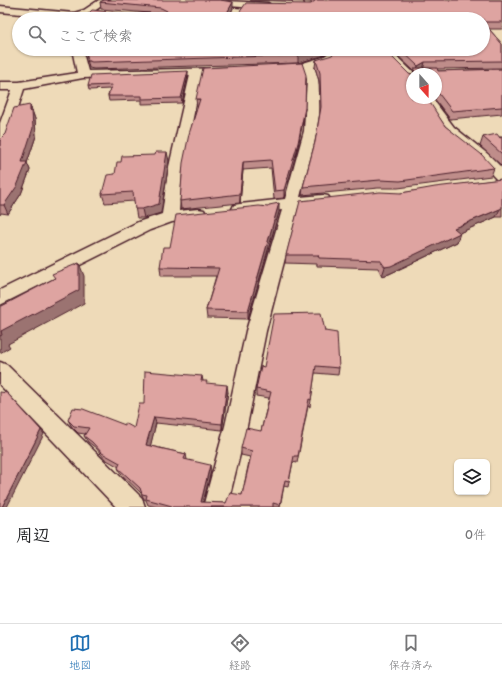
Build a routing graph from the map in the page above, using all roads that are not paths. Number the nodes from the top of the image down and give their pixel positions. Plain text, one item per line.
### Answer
1 (105, 0) edge
2 (213, 0) edge
3 (279, 6) edge
4 (0, 9) edge
5 (25, 12) edge
6 (87, 12) edge
7 (79, 56) edge
8 (328, 56) edge
9 (389, 56) edge
10 (236, 69) edge
11 (406, 70) edge
12 (197, 71) junction
13 (83, 75) junction
14 (0, 86) edge
15 (19, 86) junction
16 (430, 104) edge
17 (0, 142) edge
18 (502, 177) edge
19 (502, 182) edge
20 (486, 183) edge
21 (339, 198) edge
22 (290, 203) junction
23 (170, 217) junction
24 (0, 298) edge
25 (0, 371) edge
26 (133, 507) edge
27 (215, 507) edge

1 - 6 street
2 - 3 street
4 - 5 street
7 - 13 street
8 - 22 street
9 - 11 street
10 - 12 street
12 - 13 street
12 - 23 street
13 - 15 street
14 - 15 street
15 - 17 street
16 - 18 street
19 - 20 street
21 - 22 street
22 - 23 street
22 - 27 street
23 - 24 street
25 - 26 street

